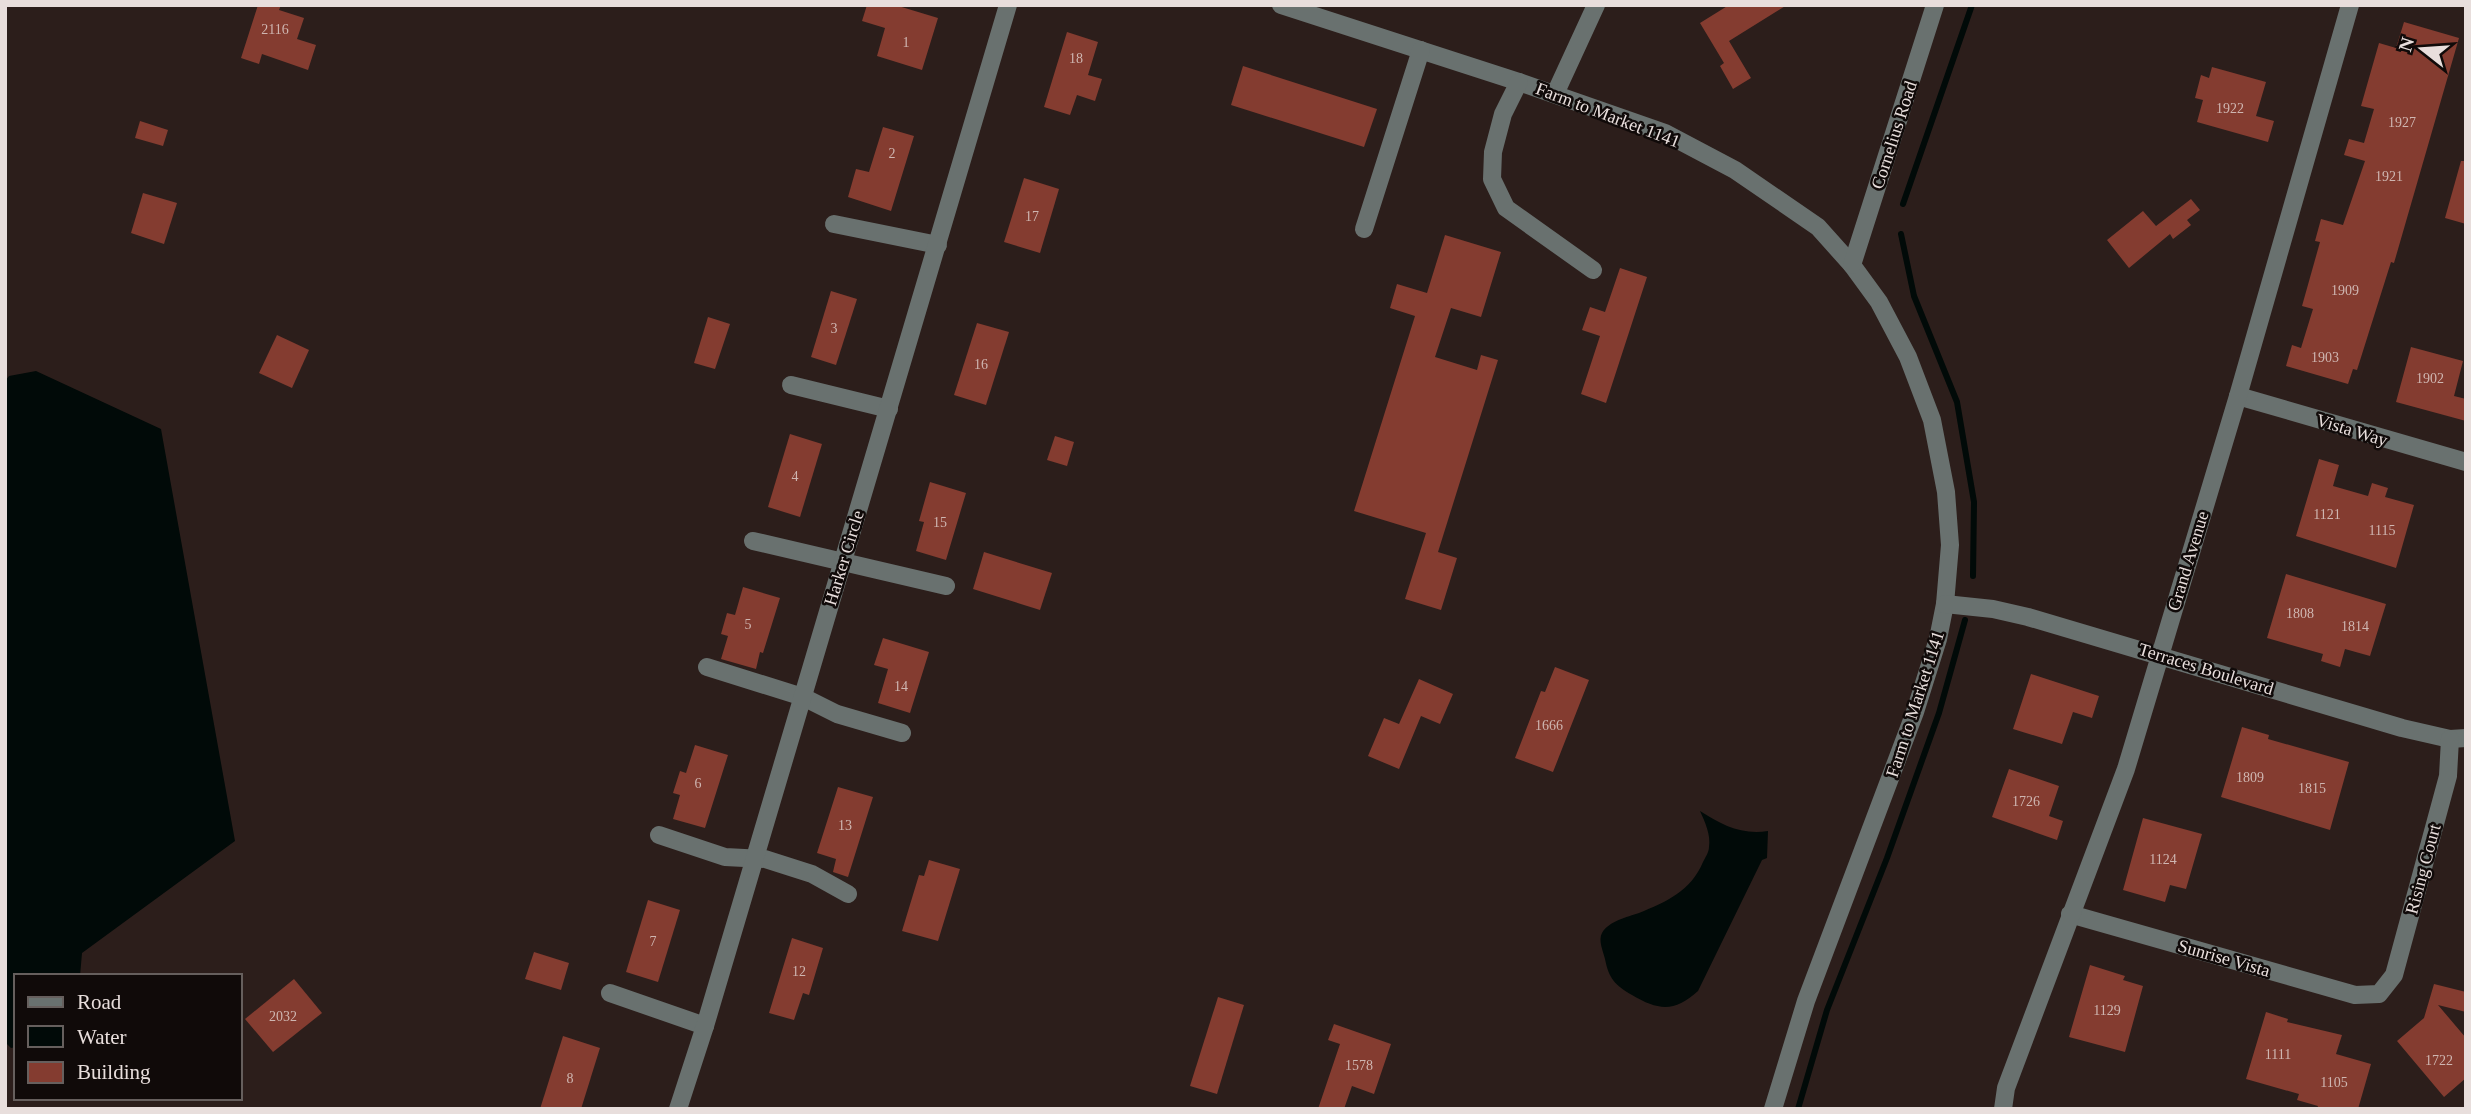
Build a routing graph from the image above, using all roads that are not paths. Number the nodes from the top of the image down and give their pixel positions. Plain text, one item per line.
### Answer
1 (1008, 5) edge
2 (1281, 5) edge
3 (1596, 5) edge
4 (1935, 5) edge
5 (2350, 5) edge
6 (1421, 50) junction
7 (1519, 82) junction
8 (1555, 94) junction
9 (834, 224) dead end
10 (1364, 229) dead end
11 (938, 244) junction
12 (1852, 265) junction
13 (1593, 270) dead end
14 (791, 385) dead end
15 (2238, 396) junction
16 (889, 409) junction
17 (2466, 462) edge
18 (753, 541) dead end
19 (844, 561) junction
20 (946, 586) dead end
21 (1945, 604) junction
22 (2160, 655) junction
23 (707, 667) dead end
24 (803, 697) junction
25 (902, 733) dead end
26 (2458, 739) edge
27 (659, 835) dead end
28 (754, 859) junction
29 (848, 894) dead end
30 (2070, 914) junction
31 (610, 993) dead end
32 (2379, 994) joint
33 (705, 1026) junction
34 (678, 1109) edge
35 (1773, 1109) edge
36 (2003, 1109) edge

1 - 11 street, Harker Circle
2 - 6 street, Farm to Market 1141
3 - 8 street
4 - 12 street, Cornelius Road
5 - 15 street, Grand Avenue
6 - 7 street, Farm to Market 1141
6 - 10 street
7 - 8 street, Farm to Market 1141
7 - 13 street
8 - 12 street, Farm to Market 1141
9 - 11 street
11 - 16 street, Harker Circle
12 - 21 street, Farm to Market 1141
14 - 16 street
15 - 17 street, Vista Way
15 - 22 street, Grand Avenue
16 - 19 street, Harker Circle
18 - 19 street
19 - 20 street
19 - 24 street, Harker Circle
21 - 22 street, Terraces Boulevard
21 - 35 street, Farm to Market 1141
22 - 26 street, Terraces Boulevard
22 - 30 street, Grand Avenue
23 - 24 street
24 - 25 street
24 - 28 street, Harker Circle
26 - 32 street, Rising Court
27 - 28 street
28 - 29 street
28 - 33 street, Harker Circle
30 - 32 street, Sunrise Vista
30 - 36 street, Grand Avenue
31 - 33 street
33 - 34 street, Harker Circle

